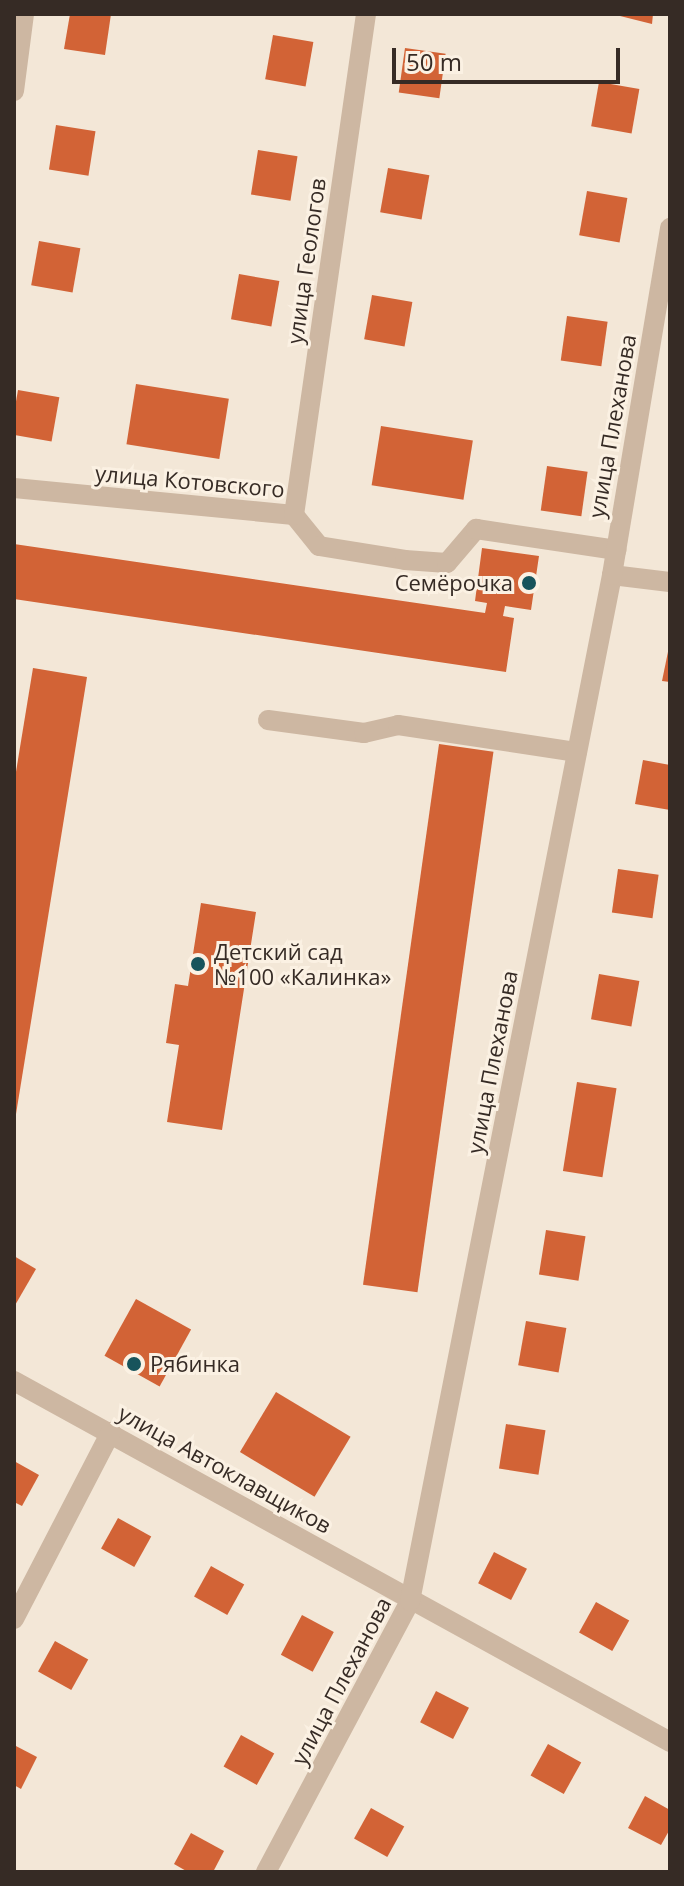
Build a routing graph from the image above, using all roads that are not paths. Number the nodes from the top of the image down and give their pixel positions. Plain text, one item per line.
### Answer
1 (24, 14) edge
2 (366, 14) edge
3 (14, 91) edge
4 (670, 228) edge
5 (14, 488) edge
6 (294, 515) junction
7 (616, 550) junction
8 (612, 575) junction
9 (670, 582) edge
10 (268, 720) dead end
11 (577, 752) junction
12 (14, 1381) edge
13 (111, 1432) junction
14 (410, 1601) junction
15 (14, 1619) edge
16 (670, 1742) edge
17 (266, 1872) edge

1 - 3 street
2 - 6 street, улица Геологов
4 - 7 street, улица Плеханова
5 - 6 street, улица Котовского
6 - 7 street, улица Котовского
7 - 8 street, улица Плеханова
8 - 9 street
8 - 11 street, улица Плеханова
10 - 11 street
11 - 14 street, улица Плеханова
12 - 13 street, улица Автоклавщиков
13 - 14 street, улица Автоклавщиков
13 - 15 street
14 - 16 street, улица Автоклавщиков
14 - 17 street, улица Плеханова

